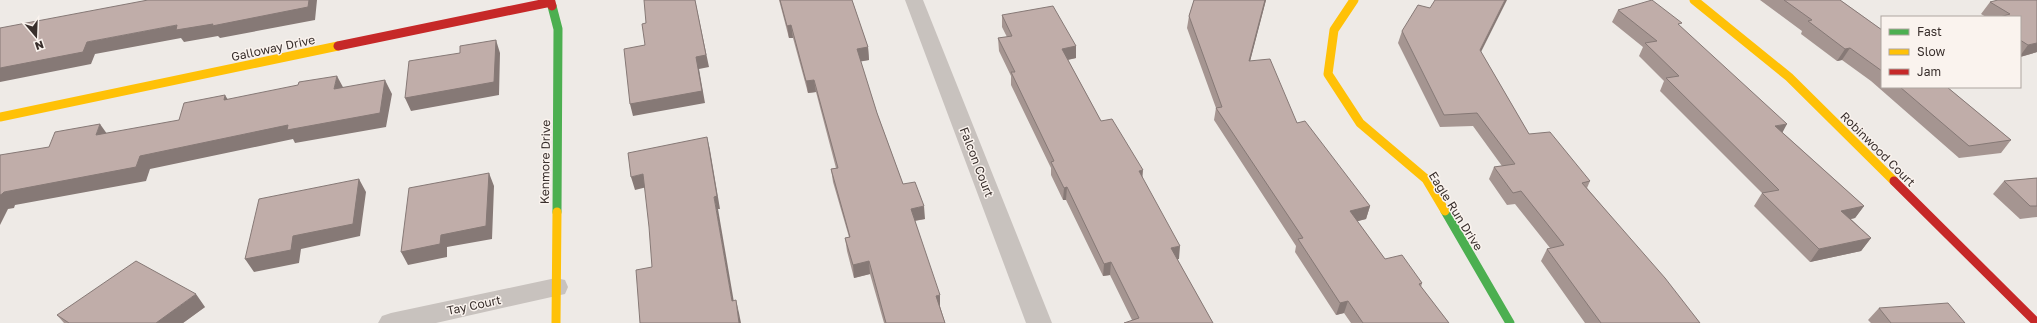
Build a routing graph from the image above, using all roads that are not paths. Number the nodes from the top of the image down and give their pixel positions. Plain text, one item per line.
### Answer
1 (914, 0) edge
2 (1354, 0) edge
3 (1694, 0) edge
4 (551, 2) joint
5 (0, 117) edge
6 (556, 287) junction
7 (391, 323) edge
8 (556, 323) edge
9 (1039, 323) edge
10 (1510, 323) edge
11 (2037, 323) edge

1 - 9 street, Falcon Court
2 - 10 street, Eagle Run Drive
3 - 11 street, Robinwood Court
4 - 5 street, Galloway Drive
4 - 6 street, Kenmore Drive
6 - 7 street, Tay Court
6 - 8 street, Kenmore Drive

